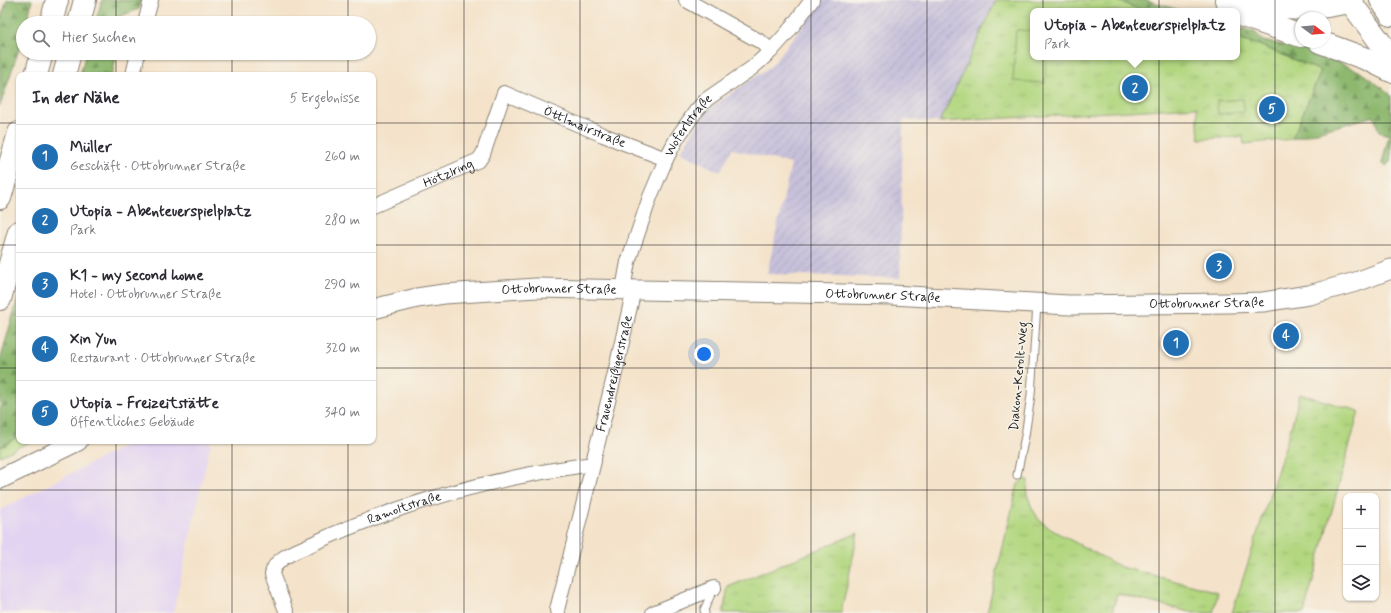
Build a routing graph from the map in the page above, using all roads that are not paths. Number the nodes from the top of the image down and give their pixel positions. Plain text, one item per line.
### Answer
1 (46, 0) edge
2 (57, 0) edge
3 (85, 0) edge
4 (151, 0) edge
5 (686, 0) edge
6 (812, 0) edge
7 (1216, 0) edge
8 (1226, 0) edge
9 (1381, 0) edge
10 (1354, 1) edge
11 (1228, 8) edge
12 (1240, 15) edge
13 (1391, 15) edge
14 (42, 16) edge
15 (53, 16) edge
16 (81, 16) edge
17 (147, 16) edge
18 (1295, 34) edge
19 (1331, 46) edge
20 (771, 51) junction
21 (1391, 57) edge
22 (68, 60) edge
23 (136, 60) edge
24 (1391, 71) edge
25 (65, 72) edge
26 (133, 72) edge
27 (504, 93) joint
28 (16, 142) edge
29 (666, 159) junction
30 (0, 198) edge
31 (376, 205) edge
32 (16, 243) edge
33 (1391, 269) edge
34 (629, 289) junction
35 (0, 299) edge
36 (1037, 303) junction
37 (376, 308) edge
38 (67, 444) edge
39 (594, 461) junction
40 (1017, 475) dead end
41 (0, 479) edge
42 (714, 588) joint
43 (287, 613) edge
44 (558, 613) edge
45 (653, 613) edge
46 (705, 613) edge

1 - 14 main road
2 - 15 main road
3 - 16 main road
4 - 17 street
5 - 20 street
6 - 20 street, Woferlstraße
7 - 11 main road
8 - 10 main road
9 - 13 main road
10 - 21 main road
12 - 18 main road
19 - 24 main road
20 - 29 street, Woferlstraße
22 - 25 main road
23 - 26 street
27 - 29 street, Öttlmairstraße
27 - 31 street, Hötzlring
28 - 30 main road
29 - 34 street, Woferlstraße
32 - 35 main road
33 - 36 main road, Ottobrunner Straße
34 - 36 main road, Ottobrunner Straße
34 - 37 main road, Ottobrunner Straße
34 - 39 street, Frauendreißigerstraße
36 - 40 lane, Diakon-Kerolt-Weg
38 - 41 main road
39 - 43 street, Ramoltstraße
39 - 44 street, Frauendreißigerstraße
42 - 45 street
42 - 46 lane

